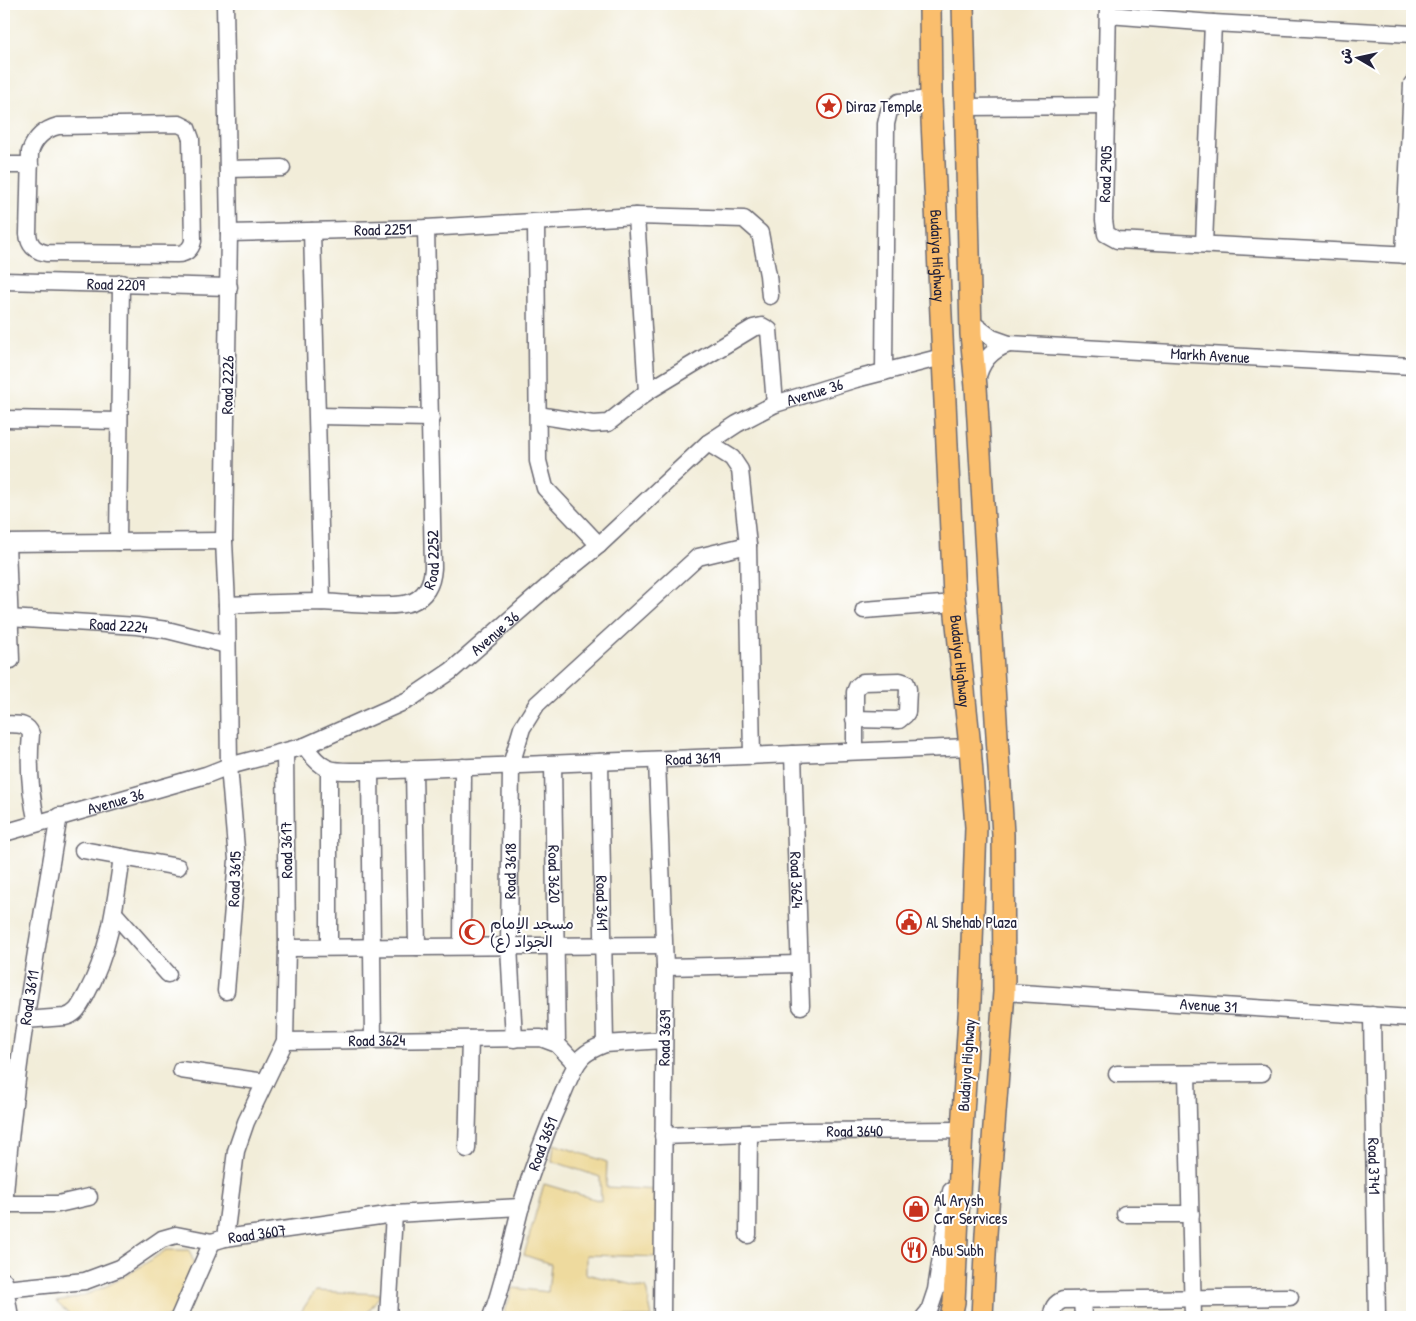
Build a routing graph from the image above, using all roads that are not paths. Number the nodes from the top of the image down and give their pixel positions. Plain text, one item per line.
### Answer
1 (225, 4) edge
2 (930, 4) edge
3 (963, 4) edge
4 (1108, 9) edge
5 (1213, 23) junction
6 (1412, 34) edge
7 (1412, 84) edge
8 (931, 99) junction
9 (1107, 106) junction
10 (966, 107) junction
11 (4, 164) edge
12 (30, 165) junction
13 (282, 168) dead end
14 (228, 169) junction
15 (636, 216) junction
16 (536, 222) junction
17 (426, 228) junction
18 (312, 231) junction
19 (230, 233) junction
20 (1204, 244) junction
21 (1408, 255) edge
22 (4, 281) edge
23 (121, 283) junction
24 (229, 287) junction
25 (770, 296) dead end
26 (971, 322) junction
27 (1009, 344) junction
28 (942, 357) junction
29 (1412, 366) edge
30 (884, 372) junction
31 (976, 387) junction
32 (647, 392) junction
33 (775, 404) junction
34 (538, 415) junction
35 (318, 416) junction
36 (431, 418) junction
37 (4, 419) edge
38 (119, 421) junction
39 (708, 443) junction
40 (224, 541) junction
41 (118, 542) junction
42 (5, 543) edge
43 (599, 545) junction
44 (748, 545) junction
45 (322, 602) junction
46 (955, 603) junction
47 (227, 605) junction
48 (864, 610) dead end
49 (9, 618) junction
50 (227, 645) junction
51 (11, 660) dead end
52 (854, 719) dead end
53 (4, 724) edge
54 (305, 746) junction
55 (970, 747) junction
56 (855, 751) junction
57 (285, 752) junction
58 (793, 754) junction
59 (752, 756) junction
60 (657, 760) junction
61 (600, 762) junction
62 (554, 764) junction
63 (511, 765) junction
64 (229, 766) junction
65 (463, 767) junction
66 (414, 769) junction
67 (329, 770) junction
68 (370, 771) junction
69 (59, 816) junction
70 (37, 823) junction
71 (4, 833) edge
72 (83, 850) dead end
73 (122, 857) junction
74 (178, 867) dead end
75 (114, 913) junction
76 (663, 945) junction
77 (462, 946) junction
78 (509, 946) junction
79 (556, 946) junction
80 (604, 946) junction
81 (329, 947) junction
82 (373, 947) junction
83 (417, 947) junction
84 (287, 948) junction
85 (799, 964) junction
86 (665, 967) junction
87 (168, 974) dead end
88 (226, 991) dead end
89 (1004, 992) junction
90 (800, 1006) dead end
91 (1372, 1015) junction
92 (1412, 1018) edge
93 (25, 1020) junction
94 (372, 1039) junction
95 (470, 1039) junction
96 (514, 1039) junction
97 (663, 1040) junction
98 (285, 1041) junction
99 (557, 1044) junction
100 (605, 1044) junction
101 (576, 1064) junction
102 (181, 1070) dead end
103 (1262, 1073) dead end
104 (1117, 1074) dead end
105 (1187, 1074) junction
106 (265, 1082) junction
107 (7, 1130) edge
108 (962, 1130) junction
109 (749, 1133) junction
110 (663, 1136) junction
111 (468, 1149) dead end
112 (89, 1197) dead end
113 (4, 1204) edge
114 (521, 1207) junction
115 (4, 1208) edge
116 (394, 1214) junction
117 (1125, 1214) dead end
118 (1190, 1214) junction
119 (748, 1235) dead end
120 (219, 1240) junction
121 (4, 1285) edge
122 (1290, 1297) dead end
123 (1193, 1298) junction
124 (1082, 1299) junction
125 (927, 1314) edge
126 (10, 1317) edge
127 (179, 1317) edge
128 (388, 1317) edge
129 (491, 1317) edge
130 (662, 1317) edge
131 (951, 1317) edge
132 (982, 1317) edge
133 (1052, 1317) edge
134 (1082, 1317) edge
135 (1193, 1317) edge
136 (1377, 1317) edge

1 - 14 street, Road 2226
2 - 8 main road, Budaiya Highway
3 - 10 main road, Budaiya Highway
4 - 5 street, Road 2905
4 - 9 street, Road 2905
5 - 6 street, Road 2905
5 - 20 street
7 - 21 street, Road 2905
8 - 28 main road, Budaiya Highway
8 - 30 street
9 - 10 street
9 - 20 street, Road 2905
10 - 26 main road, Budaiya Highway
11 - 12 street
12 - 12 street
13 - 14 street
14 - 19 street, Road 2226
15 - 16 street, Road 2251
15 - 25 street, Road 2251
15 - 32 street
16 - 17 street, Road 2251
16 - 34 street
17 - 18 street, Road 2251
17 - 36 street, Road 2252
18 - 19 street, Road 2251
18 - 35 street
19 - 24 street, Road 2226
20 - 21 street, Road 2905
22 - 23 street, Road 2209
23 - 24 street, Road 2209
23 - 38 street
24 - 40 street, Road 2226
26 - 27 street, Markh Avenue
26 - 31 main road, Budaiya Highway
27 - 29 street, Markh Avenue
27 - 31 street
28 - 30 street, Avenue 36
28 - 46 main road, Budaiya Highway
30 - 33 street, Avenue 36
31 - 89 main road, Budaiya Highway
32 - 33 street
32 - 34 street
33 - 39 street, Avenue 36
34 - 43 street
35 - 36 street
35 - 45 street
36 - 45 street, Road 2252
37 - 38 street
38 - 41 street
39 - 43 street, Avenue 36
39 - 44 street
40 - 41 street
40 - 47 street, Road 2226
41 - 42 street
42 - 49 street
43 - 54 street, Avenue 36
44 - 59 street
44 - 63 street, Road 3618
45 - 47 street, Road 2252
46 - 48 street
46 - 55 main road, Budaiya Highway
47 - 50 street, Road 2226
49 - 50 street, Road 2224
49 - 51 street
50 - 64 street, Road 2226
52 - 56 street
53 - 70 street
54 - 57 street, Avenue 36
54 - 67 street
55 - 56 street, Road 3619
55 - 108 main road, Budaiya Highway
56 - 58 street, Road 3619
57 - 64 street, Avenue 36
57 - 84 street, Road 3617
58 - 59 street, Road 3619
58 - 85 street, Road 3624
59 - 60 street, Road 3619
60 - 61 street, Road 3619
60 - 76 street, Road 3639
61 - 62 street, Road 3619
61 - 80 street, Road 3641
62 - 63 street, Road 3619
62 - 79 street, Road 3620
63 - 65 street, Road 3619
63 - 78 street, Road 3618
64 - 69 street, Avenue 36
64 - 88 street, Road 3615
65 - 66 street, Road 3619
65 - 77 street
66 - 68 street, Road 3619
66 - 83 street
67 - 68 street, Road 3619
67 - 81 street
68 - 82 street
69 - 70 street, Avenue 36
69 - 93 street, Road 3611
70 - 71 street, Avenue 36
72 - 73 street
73 - 74 street
73 - 75 street
75 - 87 street
75 - 93 street
76 - 80 street
76 - 86 street, Road 3639
77 - 78 street
77 - 83 street
78 - 79 street
78 - 96 street, Road 3618
79 - 80 street
79 - 99 street, Road 3620
80 - 100 street, Road 3641
81 - 82 street
81 - 84 street
82 - 83 street
82 - 94 street
84 - 98 street, Road 3617
85 - 86 street
85 - 90 street, Road 3624
86 - 97 street, Road 3639
89 - 91 street, Avenue 31
89 - 132 main road, Budaiya Highway
91 - 92 street, Avenue 31
91 - 136 street, Road 3741
93 - 107 street, Road 3611
94 - 95 street, Road 3624
94 - 98 street, Road 3624
95 - 96 street, Road 3624
95 - 111 street
96 - 99 street, Road 3624
97 - 100 street, Road 3651
97 - 110 street, Road 3639
98 - 106 street
99 - 101 street
100 - 101 street, Road 3651
101 - 114 street, Road 3651
102 - 106 street
103 - 105 street
104 - 105 street
105 - 118 street
106 - 120 street
107 - 113 street, Road 3611
108 - 109 street, Road 3640
108 - 125 street
108 - 131 main road, Budaiya Highway
109 - 110 street, Road 3640
109 - 119 street
110 - 130 street, Road 3639
112 - 113 street
113 - 115 street, Road 3611
114 - 116 street, Road 3607
114 - 129 street, Road 3651
116 - 120 street, Road 3607
116 - 128 street
117 - 118 street
118 - 123 street
120 - 121 street, Road 3607
120 - 127 street
121 - 126 street
122 - 123 street
123 - 124 street
123 - 135 street
124 - 133 street
124 - 134 street

